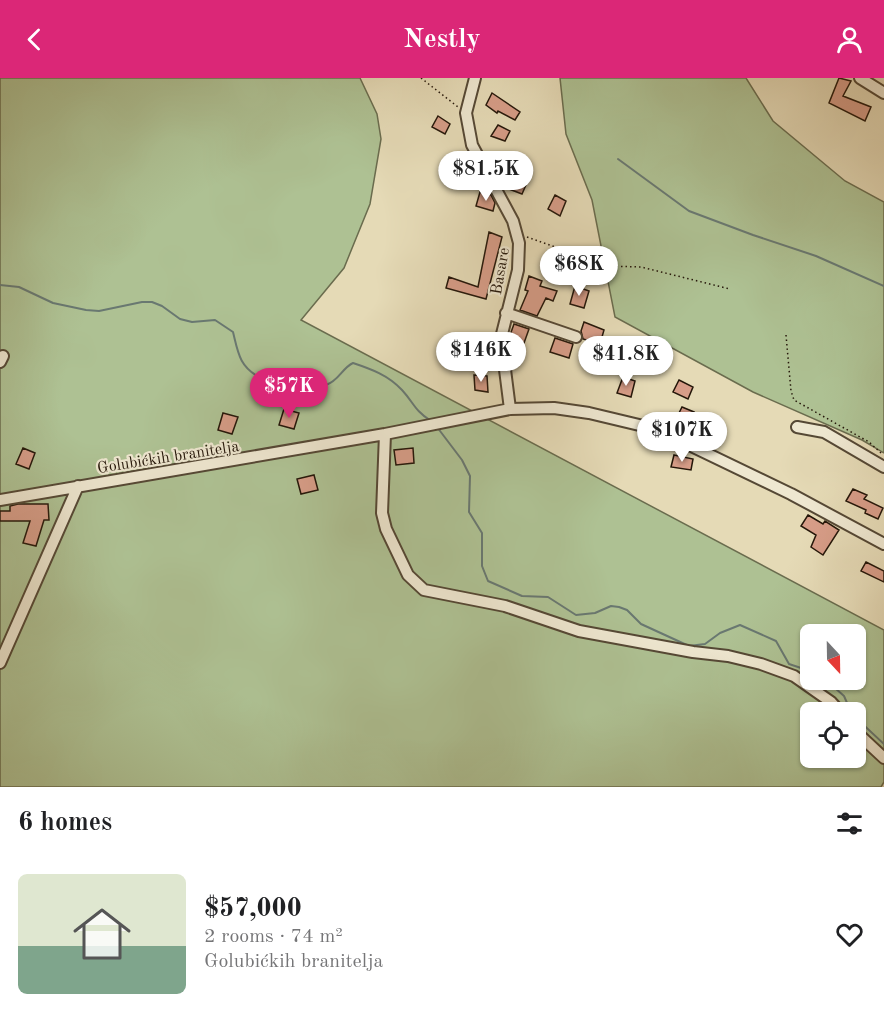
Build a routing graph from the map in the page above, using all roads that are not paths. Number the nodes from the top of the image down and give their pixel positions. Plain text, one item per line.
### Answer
1 (475, 78) edge
2 (860, 78) edge
3 (884, 93) edge
4 (506, 313) junction
5 (576, 338) dead end
6 (510, 409) junction
7 (797, 427) dead end
8 (391, 433) junction
9 (884, 467) edge
10 (78, 486) junction
11 (0, 500) edge
12 (884, 544) edge
13 (0, 663) edge
14 (831, 702) edge
15 (866, 741) edge
16 (884, 758) edge

1 - 4 street, Basare
2 - 3 street
4 - 5 street
4 - 6 street, Basare
6 - 8 street, Golubićkih branitelja
6 - 12 street, Golubićkih branitelja
7 - 9 street
8 - 10 street, Golubićkih branitelja
8 - 14 street
10 - 11 street, Golubićkih branitelja
10 - 13 street
15 - 16 street

